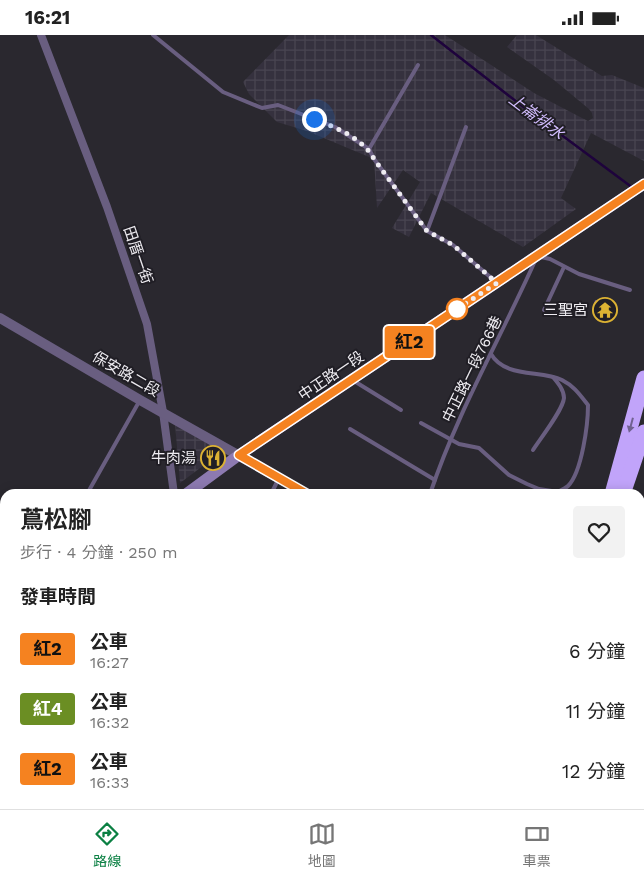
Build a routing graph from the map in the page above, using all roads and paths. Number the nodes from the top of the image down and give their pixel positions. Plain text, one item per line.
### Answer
1 (41, 35) edge
2 (153, 35) edge
3 (418, 65) dead end
4 (466, 127) dead end
5 (369, 149) junction
6 (638, 188) edge
7 (427, 231) junction
8 (537, 256) junction
9 (564, 267) junction
10 (497, 283) junction
11 (630, 290) dead end
12 (544, 310) dead end
13 (0, 318) edge
14 (491, 355) junction
15 (553, 377) junction
16 (644, 378) edge
17 (352, 379) junction
18 (140, 400) junction
19 (401, 410) dead end
20 (163, 412) junction
21 (421, 423) dead end
22 (350, 429) dead end
23 (644, 432) edge
24 (450, 439) junction
25 (532, 449) dead end
26 (239, 455) junction
27 (280, 478) junction
28 (435, 480) junction
29 (90, 489) edge
30 (173, 489) edge
31 (194, 489) edge
32 (274, 489) edge
33 (299, 489) edge
34 (432, 489) edge
35 (539, 489) edge
36 (563, 489) edge
37 (613, 489) edge
38 (625, 489) edge

1 - 20 street, 田厝一街
2 - 5 lane
3 - 5 lane
4 - 7 lane
5 - 7 lane
6 - 8 main road, 中正路一段
7 - 10 lane
8 - 9 lane
8 - 10 main road, 中正路一段
8 - 14 lane, 中正路一段766巷
9 - 11 lane
9 - 12 lane
10 - 17 main road, 中正路一段
13 - 18 street, 保安路二段
14 - 15 lane
14 - 24 lane, 中正路一段766巷
15 - 25 lane
15 - 36 lane
16 -> 37 highway
17 - 19 lane
17 - 26 main road, 中正路一段
18 - 20 street, 保安路二段
18 - 29 lane
20 - 26 street, 保安路二段
20 - 30 street, 田厝一街
21 - 24 lane
22 - 28 lane
23 - 38 highway
24 - 28 lane, 中正路一段766巷
24 - 35 lane
26 - 27 street, 保安路二段
26 - 31 main road, 中正路一段
27 - 32 lane
27 - 33 street, 保安路二段
28 - 34 lane, 中正路一段766巷

